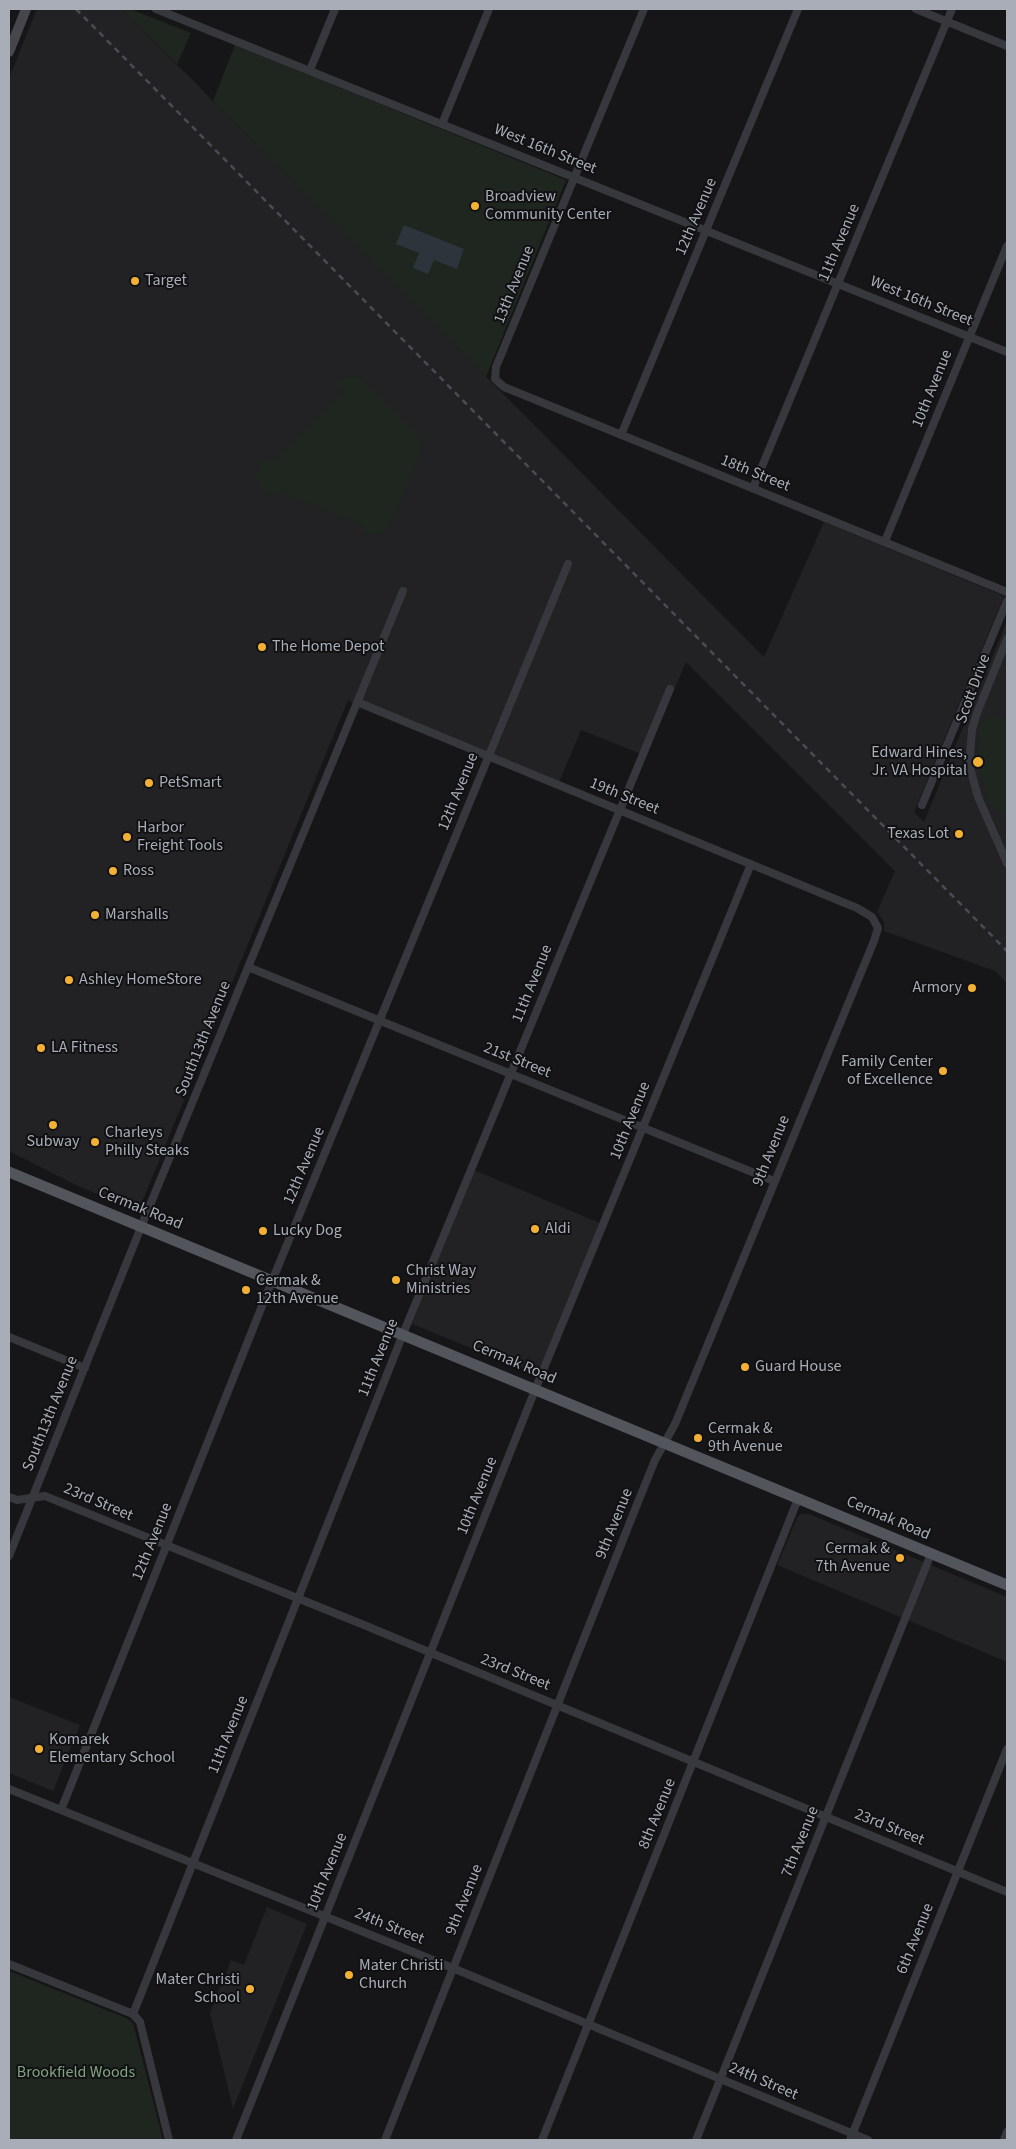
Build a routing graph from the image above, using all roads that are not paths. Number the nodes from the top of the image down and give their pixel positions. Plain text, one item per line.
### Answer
1 (26, 9) edge
2 (156, 9) edge
3 (181, 9) edge
4 (335, 9) edge
5 (489, 9) edge
6 (644, 9) edge
7 (798, 9) edge
8 (916, 9) edge
9 (952, 9) edge
10 (178, 17) junction
11 (947, 21) junction
12 (1007, 46) edge
13 (9, 52) edge
14 (310, 70) junction
15 (442, 124) junction
16 (575, 176) junction
17 (706, 230) junction
18 (1007, 246) edge
19 (838, 283) junction
20 (970, 337) junction
21 (1007, 352) edge
22 (495, 379) joint
23 (621, 435) junction
24 (753, 488) junction
25 (885, 541) junction
26 (568, 564) dead end
27 (402, 591) dead end
28 (1007, 592) edge
29 (1007, 601) edge
30 (1007, 639) edge
31 (670, 689) dead end
32 (357, 702) junction
33 (489, 756) junction
34 (922, 805) dead end
35 (620, 811) junction
36 (1007, 863) edge
37 (751, 864) junction
38 (876, 923) joint
39 (248, 966) junction
40 (380, 1020) junction
41 (512, 1073) junction
42 (643, 1127) junction
43 (9, 1172) edge
44 (774, 1181) junction
45 (141, 1226) junction
46 (272, 1281) junction
47 (403, 1334) junction
48 (9, 1337) edge
49 (85, 1368) junction
50 (535, 1390) junction
51 (665, 1443) junction
52 (9, 1497) edge
53 (32, 1498) junction
54 (798, 1498) junction
55 (166, 1546) junction
56 (931, 1554) junction
57 (9, 1556) edge
58 (1007, 1585) edge
59 (298, 1598) junction
60 (429, 1653) junction
61 (558, 1705) junction
62 (1007, 1749) edge
63 (694, 1762) junction
64 (9, 1788) edge
65 (60, 1810) junction
66 (826, 1817) junction
67 (194, 1862) junction
68 (958, 1871) junction
69 (1007, 1892) edge
70 (325, 1916) junction
71 (9, 1964) edge
72 (453, 1967) junction
73 (133, 2014) junction
74 (588, 2024) junction
75 (720, 2079) junction
76 (1007, 2132) edge
77 (851, 2137) edge
78 (169, 2140) edge
79 (236, 2140) edge
80 (385, 2140) edge
81 (542, 2140) edge
82 (696, 2140) edge
83 (868, 2140) edge
84 (1004, 2140) edge

1 - 13 street
2 - 10 street, West 16th Street
3 - 10 street
4 - 14 street
5 - 15 street
6 - 16 street, 13th Avenue
7 - 17 street, 12th Avenue
8 - 11 street
9 - 11 street, 11th Avenue
10 - 14 street, West 16th Street
11 - 12 street
11 - 19 street, 11th Avenue
14 - 15 street, West 16th Street
15 - 16 street, West 16th Street
16 - 17 street, West 16th Street
16 - 22 street, 13th Avenue
17 - 19 street, West 16th Street
17 - 23 street, 12th Avenue
18 - 20 street, 10th Avenue
19 - 20 street, West 16th Street
19 - 24 street, 11th Avenue
20 - 21 street, West 16th Street
20 - 25 street, 10th Avenue
22 - 23 street, 18th Street
23 - 24 street, 18th Street
24 - 25 street, 18th Street
25 - 28 street, 18th Street
26 - 33 street, 12th Avenue
27 - 32 street, South13th Avenue
29 - 34 street
30 - 36 street, Scott Drive
31 - 35 street, 11th Avenue
32 - 33 street, 19th Street
32 - 39 street, South13th Avenue
33 - 35 street, 19th Street
33 - 40 street, 12th Avenue
35 - 37 street, 19th Street
35 - 41 street, 11th Avenue
37 - 38 street, 19th Street
37 - 42 street, 10th Avenue
38 - 44 street, 9th Avenue
39 - 40 street, 21st Street
39 - 45 street, South13th Avenue
40 - 41 street, 21st Street
40 - 46 street, 12th Avenue
41 - 42 street, 21st Street
41 - 47 street, 11th Avenue
42 - 44 street, 21st Street
42 - 50 street, 10th Avenue
43 - 45 main road, Cermak Road
44 - 51 street, 9th Avenue
45 - 46 main road, Cermak Road
45 - 49 street, South13th Avenue
46 - 47 main road, Cermak Road
46 - 55 street, 12th Avenue
47 - 50 main road, Cermak Road
47 - 59 street, 11th Avenue
48 - 49 street
49 - 53 street, South13th Avenue
50 - 51 main road, Cermak Road
50 - 60 street, 10th Avenue
51 - 54 main road, Cermak Road
51 - 61 street, 9th Avenue
52 - 53 street, 23rd Street
53 - 55 street, 23rd Street
53 - 57 street
54 - 56 main road, Cermak Road
54 - 63 street, 8th Avenue
55 - 59 street, 23rd Street
55 - 65 street, 12th Avenue
56 - 58 main road, Cermak Road
56 - 66 street, 7th Avenue
59 - 60 street, 23rd Street
59 - 67 street, 11th Avenue
60 - 61 street, 23rd Street
60 - 70 street, 10th Avenue
61 - 63 street, 23rd Street
61 - 72 street, 9th Avenue
62 - 68 street, 6th Avenue
63 - 66 street, 23rd Street
63 - 74 street, 8th Avenue
64 - 65 street, 24th Street
65 - 67 street, 24th Street
66 - 68 street, 23rd Street
66 - 75 street, 7th Avenue
67 - 70 street, 24th Street
67 - 73 street, 11th Avenue
68 - 69 street, 23rd Street
68 - 77 street, 6th Avenue
70 - 72 street, 24th Street
70 - 79 street, 10th Avenue
71 - 73 street
72 - 74 street, 24th Street
72 - 80 street, 9th Avenue
73 - 78 street
74 - 75 street, 24th Street
74 - 81 street, 8th Avenue
75 - 77 street, 24th Street
75 - 82 street, 7th Avenue
76 - 84 street
77 - 83 street, 24th Street

